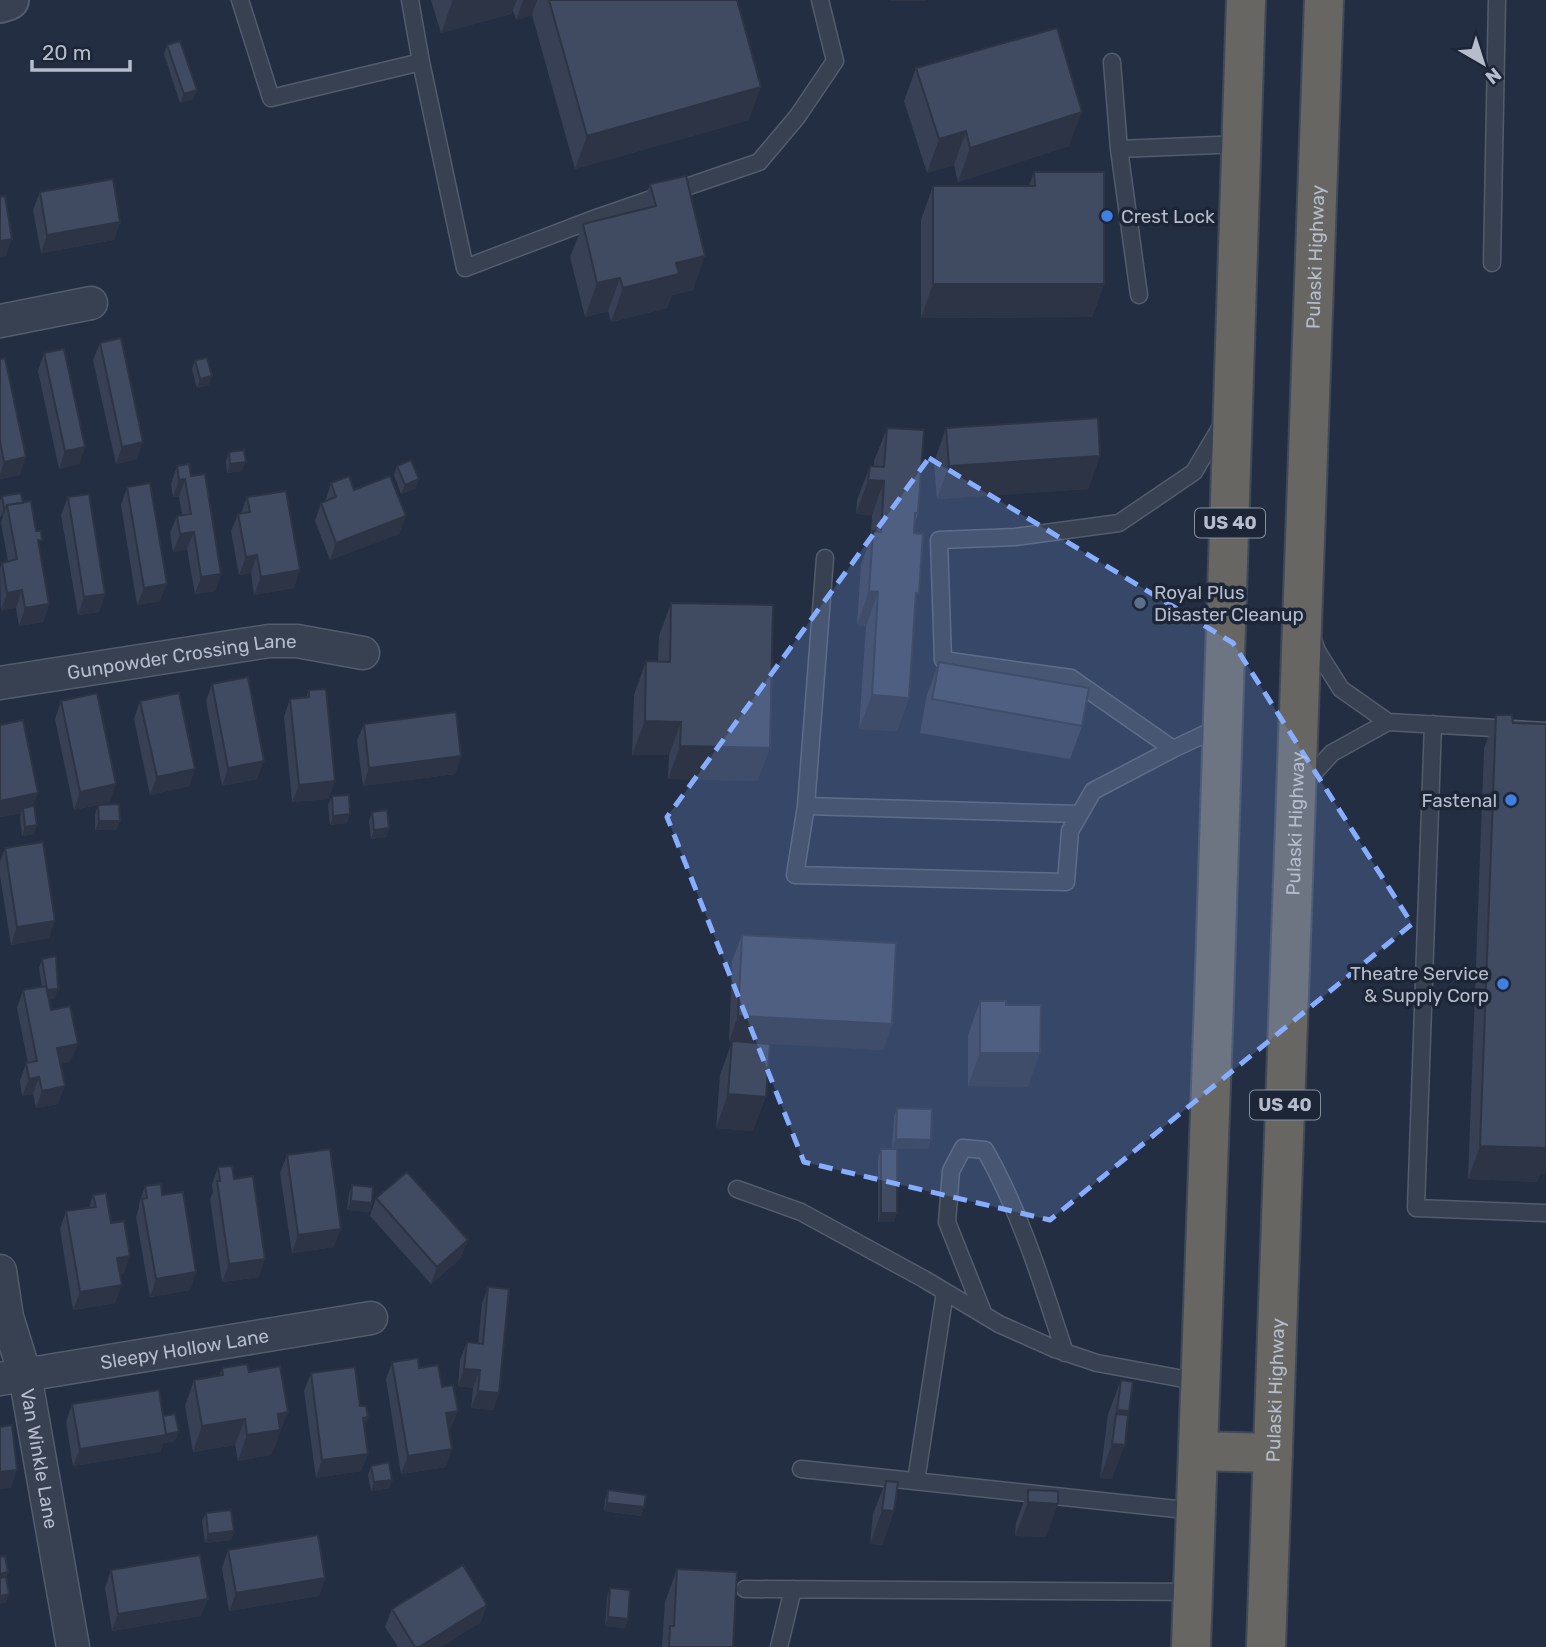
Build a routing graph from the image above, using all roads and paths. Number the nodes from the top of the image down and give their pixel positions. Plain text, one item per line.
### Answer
1 (9, 0) edge
2 (240, 0) edge
3 (410, 0) edge
4 (820, 0) edge
5 (1246, 0) edge
6 (1324, 0) edge
7 (1497, 0) edge
8 (0, 2) edge
9 (421, 61) junction
10 (1112, 61) dead end
11 (1242, 144) junction
12 (1119, 149) junction
13 (1492, 263) dead end
14 (1139, 295) dead end
15 (91, 303) dead end
16 (0, 321) edge
17 (1233, 406) junction
18 (825, 558) dead end
19 (1302, 612) junction
20 (363, 653) dead end
21 (0, 683) edge
22 (1388, 722) junction
23 (1433, 724) junction
24 (1223, 726) junction
25 (1546, 731) edge
26 (1173, 749) junction
27 (1296, 793) junction
28 (806, 806) junction
29 (1080, 814) junction
30 (737, 1189) dead end
31 (1546, 1213) edge
32 (0, 1271) edge
33 (945, 1292) junction
34 (984, 1315) junction
35 (371, 1318) dead end
36 (1065, 1353) junction
37 (13, 1377) edge
38 (1200, 1382) junction
39 (1198, 1451) junction
40 (1273, 1453) junction
41 (801, 1469) dead end
42 (916, 1481) junction
43 (1195, 1511) junction
44 (745, 1589) dead end
45 (793, 1590) junction
46 (1193, 1592) junction
47 (73, 1647) edge
48 (779, 1647) edge
49 (1191, 1647) edge
50 (1266, 1647) edge

1 - 8 street
2 - 9 lane
3 - 9 lane
4 - 9 lane
5 - 11 highway, US 40
6 - 19 highway, Pulaski Highway / US 40
7 - 13 lane
10 - 12 lane
11 - 12 lane
11 - 17 highway, US 40
12 - 14 lane
15 - 16 street
17 - 24 highway, US 40
17 - 26 lane
18 - 28 lane
19 - 22 lane
19 - 27 highway, Pulaski Highway / US 40
20 - 21 street, Gunpowder Crossing Lane
22 - 23 lane
22 - 27 lane
23 - 25 lane
23 - 31 lane
24 - 26 lane
24 - 38 highway, US 40
26 - 29 lane
27 - 40 highway, Pulaski Highway / US 40
28 - 29 lane
28 - 29 lane
30 - 33 lane
32 - 37 street, Van Winkle Lane
33 - 34 lane
33 - 42 lane
34 - 36 lane
34 - 36 lane
35 - 37 street, Sleepy Hollow Lane
36 - 38 lane
37 - 47 street, Van Winkle Lane
38 - 39 highway, US 40
39 - 40 highway
39 - 43 highway, US 40
40 - 50 highway, Pulaski Highway / US 40
41 - 42 lane
42 - 43 lane
43 - 46 highway, US 40
44 - 45 lane
45 - 46 lane
45 - 48 lane
46 - 49 highway, US 40

